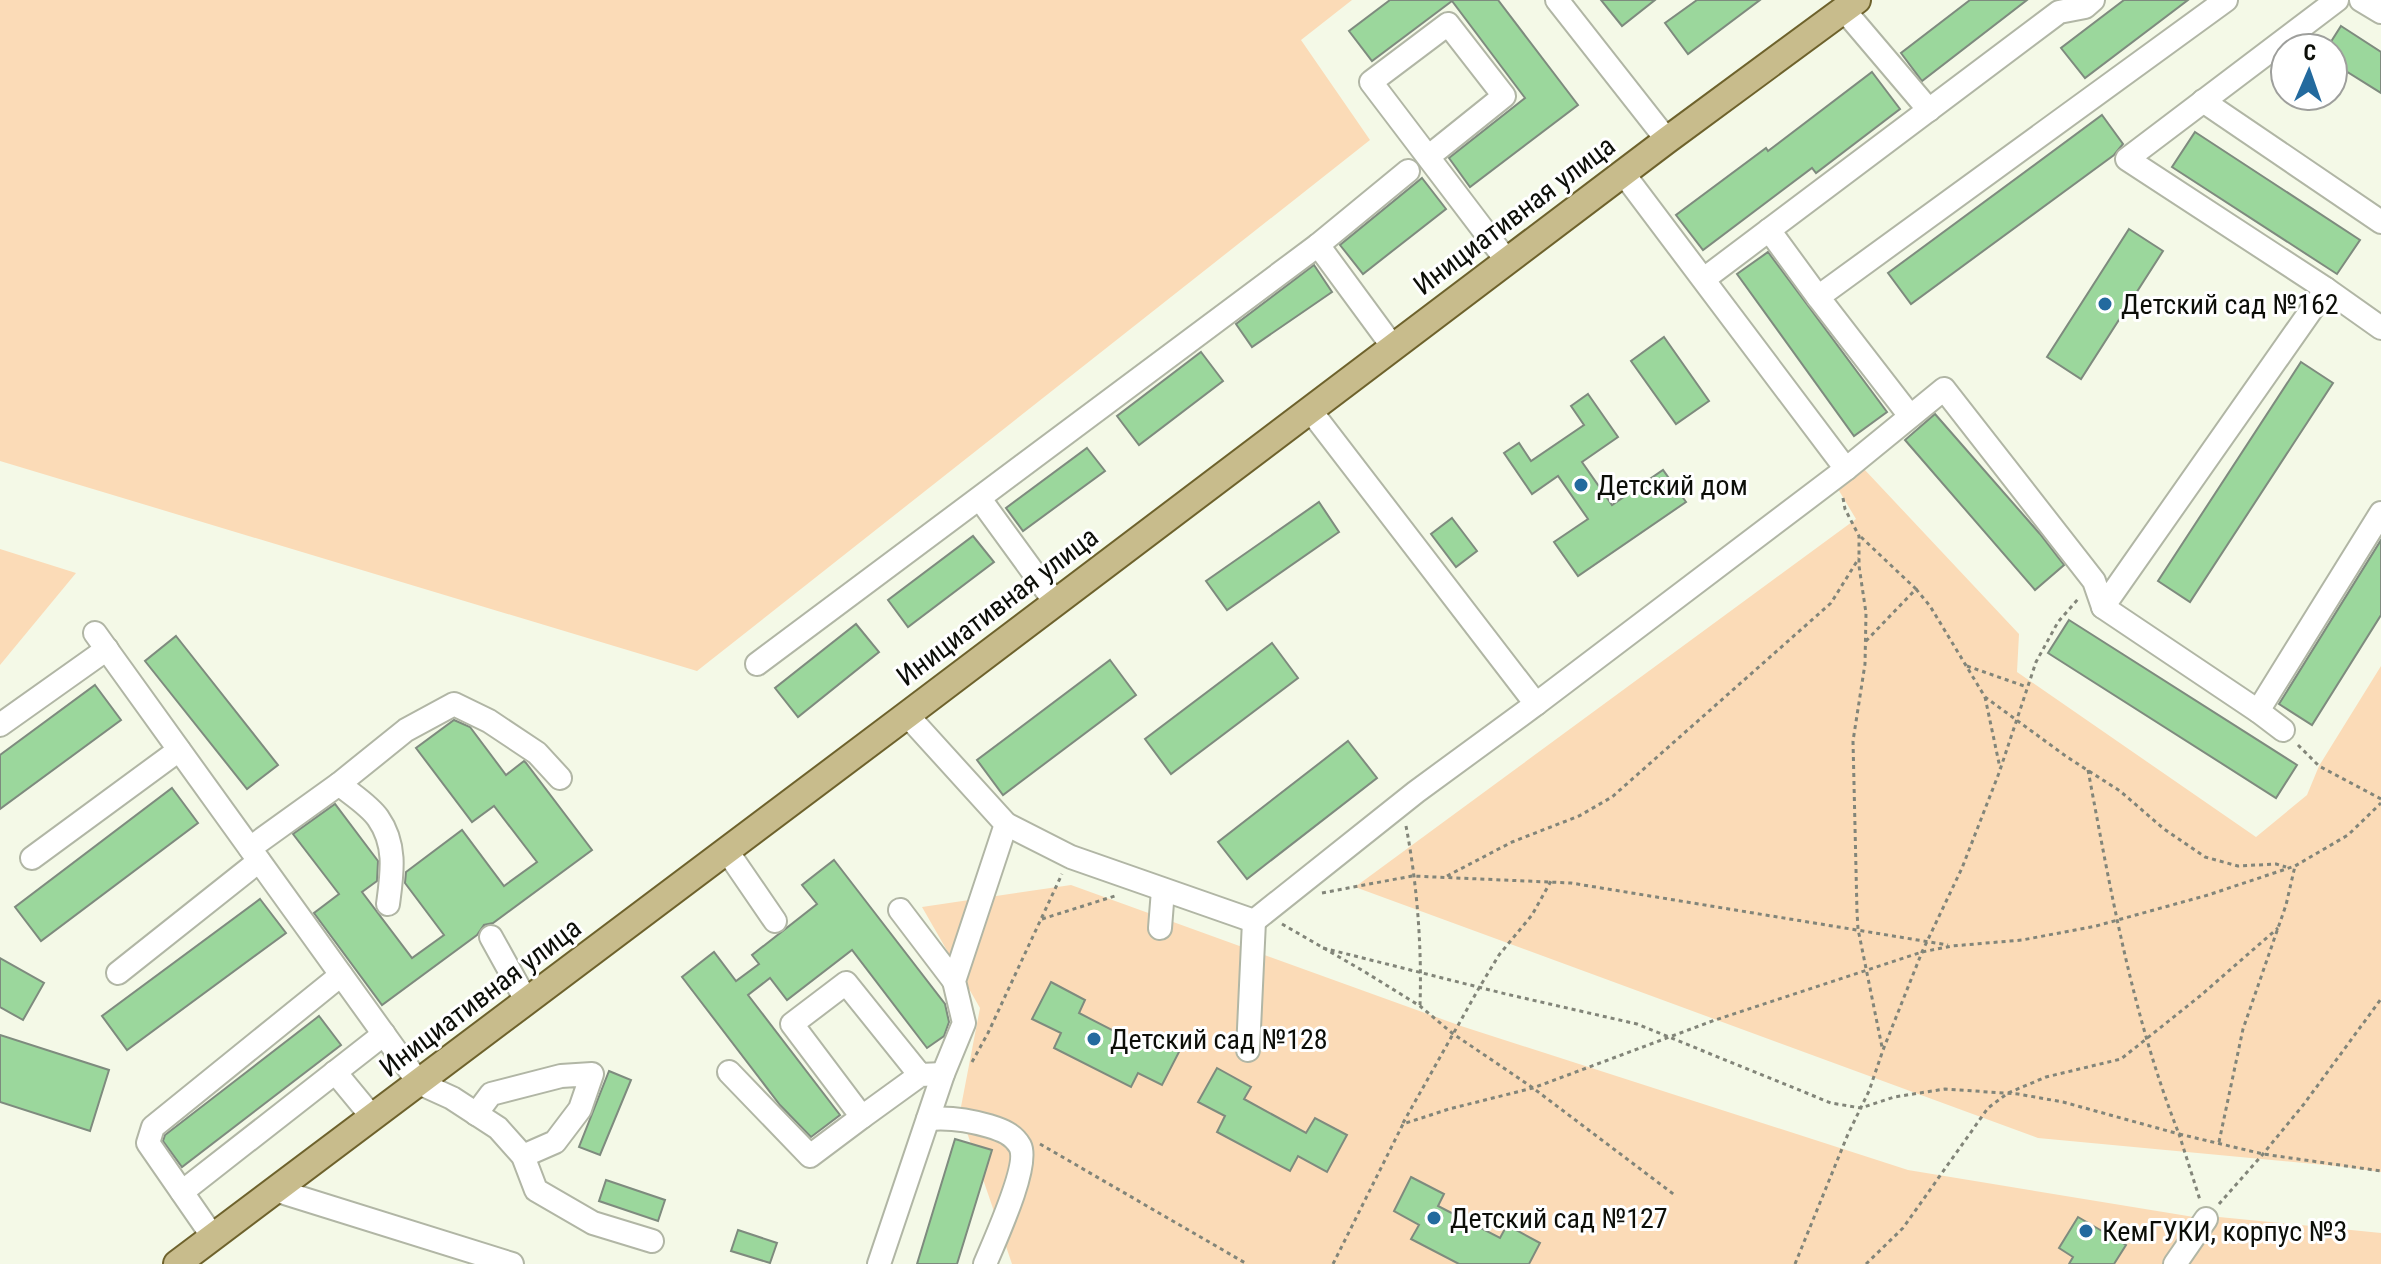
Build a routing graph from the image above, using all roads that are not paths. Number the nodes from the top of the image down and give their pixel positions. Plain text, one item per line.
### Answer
1 (1557, 0) edge
2 (2226, 0) edge
3 (2337, 0) edge
4 (2361, 0) edge
5 (2086, 2) edge
6 (1850, 5) edge
7 (2381, 12) edge
8 (2203, 101) junction
9 (1929, 110) junction
10 (1667, 140) junction
11 (1428, 157) junction
12 (1408, 171) dead end
13 (1623, 173) junction
14 (2381, 222) edge
15 (1769, 230) junction
16 (1318, 245) junction
17 (1507, 261) junction
18 (1704, 279) junction
19 (2326, 289) junction
20 (1818, 297) junction
21 (2381, 328) edge
22 (1393, 347) junction
23 (1310, 410) junction
24 (1910, 416) junction
25 (1843, 472) junction
26 (980, 499) junction
27 (2381, 513) edge
28 (1055, 602) junction
29 (2103, 607) junction
30 (757, 664) dead end
31 (1536, 704) junction
32 (2258, 711) junction
33 (907, 715) junction
34 (0, 725) edge
35 (2283, 730) road end
36 (179, 750) junction
37 (560, 778) dead end
38 (339, 784) junction
39 (1006, 824) junction
40 (727, 851) junction
41 (255, 855) junction
42 (32, 858) dead end
43 (1156, 887) junction
44 (388, 904) dead end
45 (900, 910) dead end
46 (1259, 917) junction
47 (775, 921) dead end
48 (1160, 928) dead end
49 (491, 937) dead end
50 (118, 973) dead end
51 (341, 975) junction
52 (954, 981) junction
53 (527, 1002) junction
54 (384, 1034) junction
55 (1248, 1050) dead end
56 (335, 1072) junction
57 (729, 1072) dead end
58 (943, 1074) junction
59 (920, 1075) junction
60 (419, 1083) junction
61 (476, 1114) junction
62 (862, 1117) junction
63 (373, 1118) junction
64 (928, 1119) junction
65 (523, 1156) junction
66 (275, 1190) junction
67 (182, 1192) junction
68 (2206, 1219) road end
69 (213, 1237) junction
70 (652, 1241) dead end
71 (177, 1264) edge
72 (512, 1264) edge
73 (879, 1264) edge
74 (985, 1264) edge
75 (2175, 1264) edge

1 - 10 street
2 - 20 street
3 - 8 street
4 - 7 street
5 - 9 street
6 - 9 street
6 - 10 main road, Инициативная улица
8 - 14 street
8 - 19 street
9 - 15 street
10 - 13 main road, Инициативная улица
11 - 11 street
11 - 17 street
12 - 16 street
13 - 17 main road, Инициативная улица
13 - 18 street
15 - 18 street
15 - 20 street
16 - 22 street
16 - 26 street
17 - 22 main road, Инициативная улица
18 - 25 street
19 - 21 street
19 - 29 street
20 - 24 street
22 - 23 main road, Инициативная улица
23 - 28 main road, Инициативная улица
23 - 31 street
24 - 25 street
24 - 29 street
25 - 31 street
26 - 28 street
26 - 30 street
27 - 32 street
28 - 33 main road, Инициативная улица
29 - 32 street
31 - 46 street
32 - 35 street
33 - 39 street
33 - 40 main road, Инициативная улица
34 - 36 street
36 - 41 street
36 - 42 street
37 - 38 street
38 - 41 street
38 - 44 street
39 - 43 street
39 - 52 street
40 - 47 street
40 - 53 main road, Инициативная улица
41 - 50 street
41 - 51 street
43 - 46 street
43 - 48 street
45 - 52 street
46 - 55 street
49 - 53 street
51 - 54 street
51 - 67 street
52 - 58 street
53 - 60 main road, Инициативная улица
54 - 56 street
54 - 60 street
56 - 63 street
56 - 67 street
57 - 62 street
58 - 59 street
58 - 64 street
59 - 62 street
59 - 62 street
60 - 61 street
60 - 63 main road, Инициативная улица
61 - 65 street
61 - 65 street
63 - 66 main road, Инициативная улица
64 - 73 street
64 - 74 street
65 - 70 street
66 - 69 main road, Инициативная улица
66 - 72 street
67 - 69 street
68 - 75 street
69 - 71 main road, Инициативная улица

